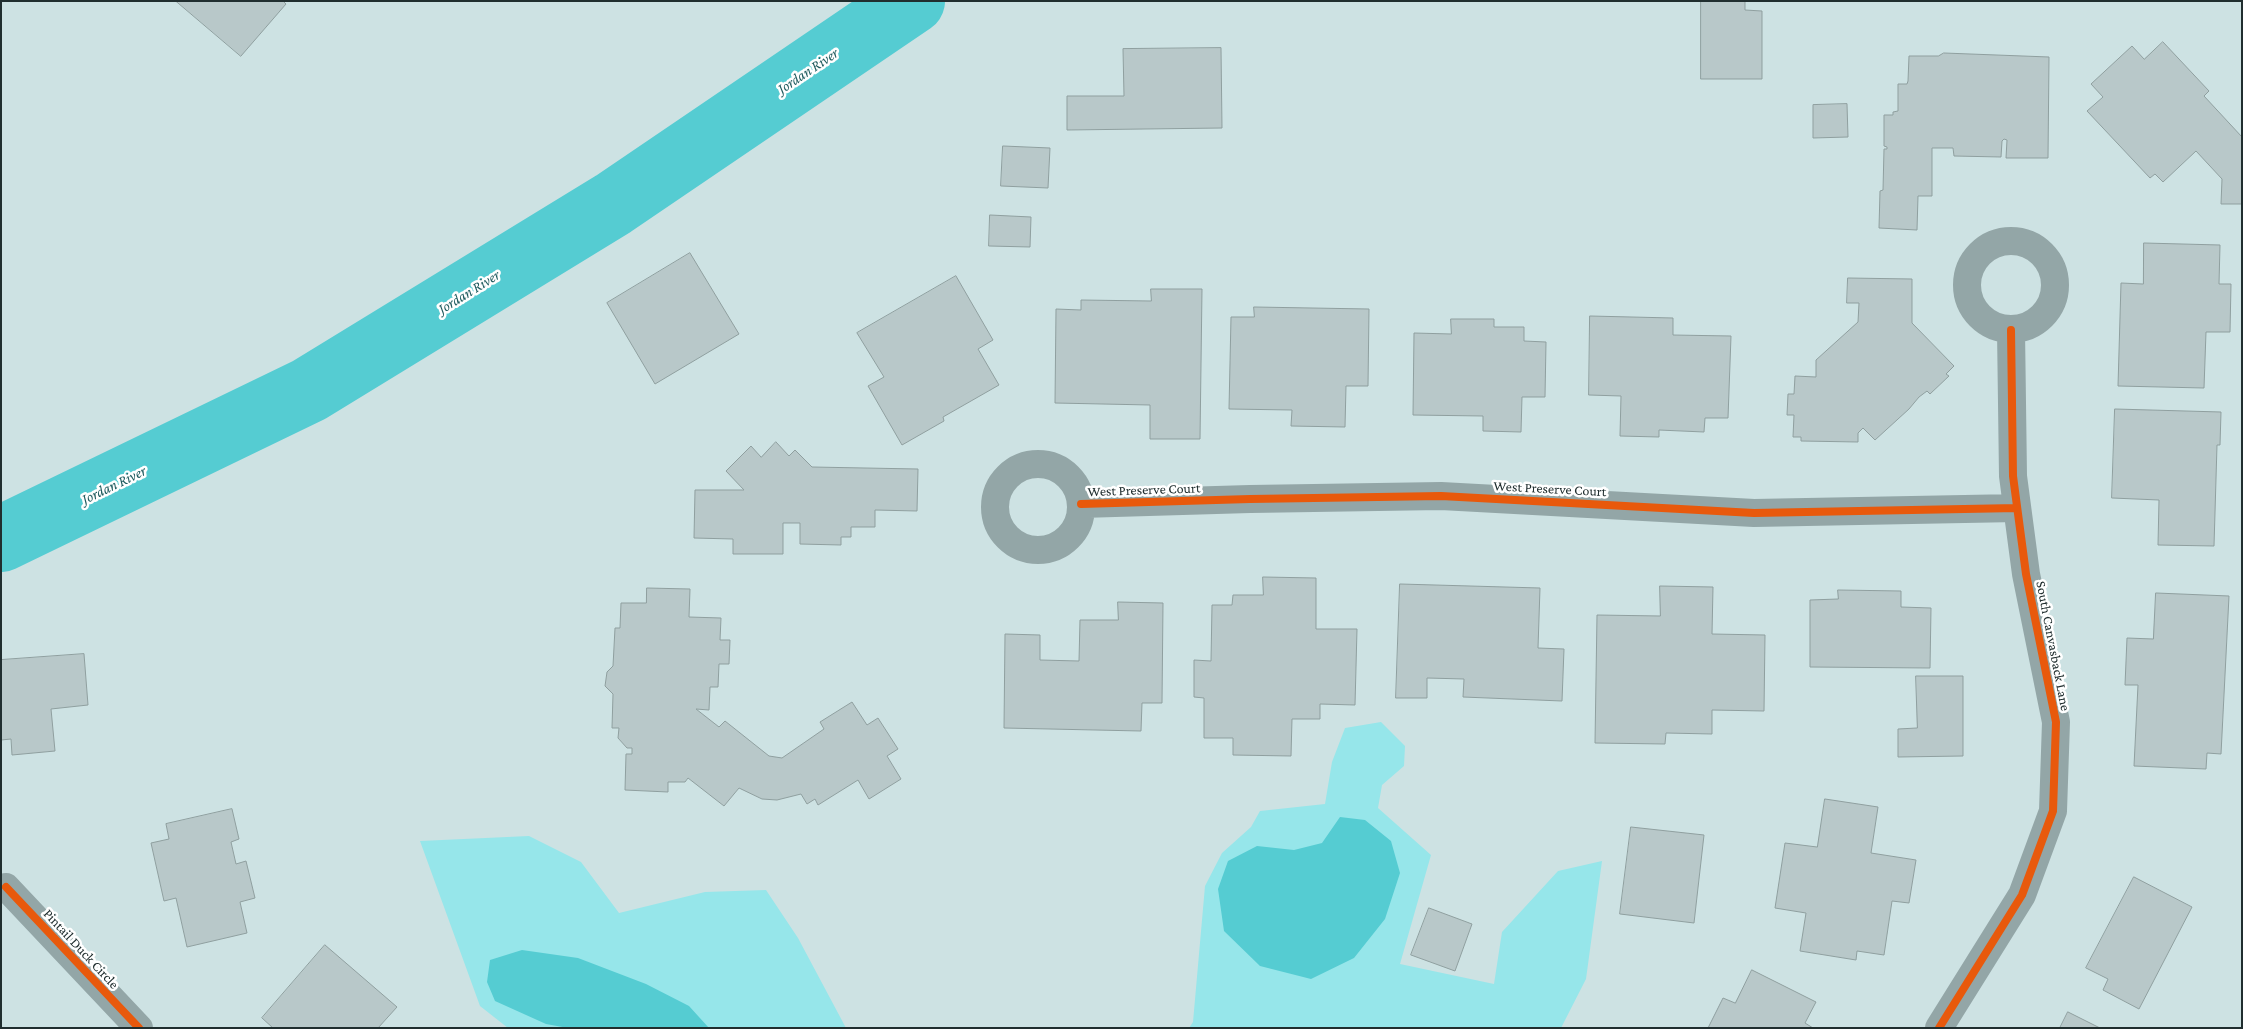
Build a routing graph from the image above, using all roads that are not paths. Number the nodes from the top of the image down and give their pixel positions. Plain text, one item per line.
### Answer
1 (2011, 330) dead end
2 (1081, 504) dead end
3 (2017, 508) junction
4 (6, 887) dead end
5 (139, 1028) edge
6 (1939, 1028) edge

1 - 3 street, South Canvasback Lane
2 - 3 street, West Preserve Court
3 - 6 street, South Canvasback Lane
4 - 5 street, Pintail Duck Circle

